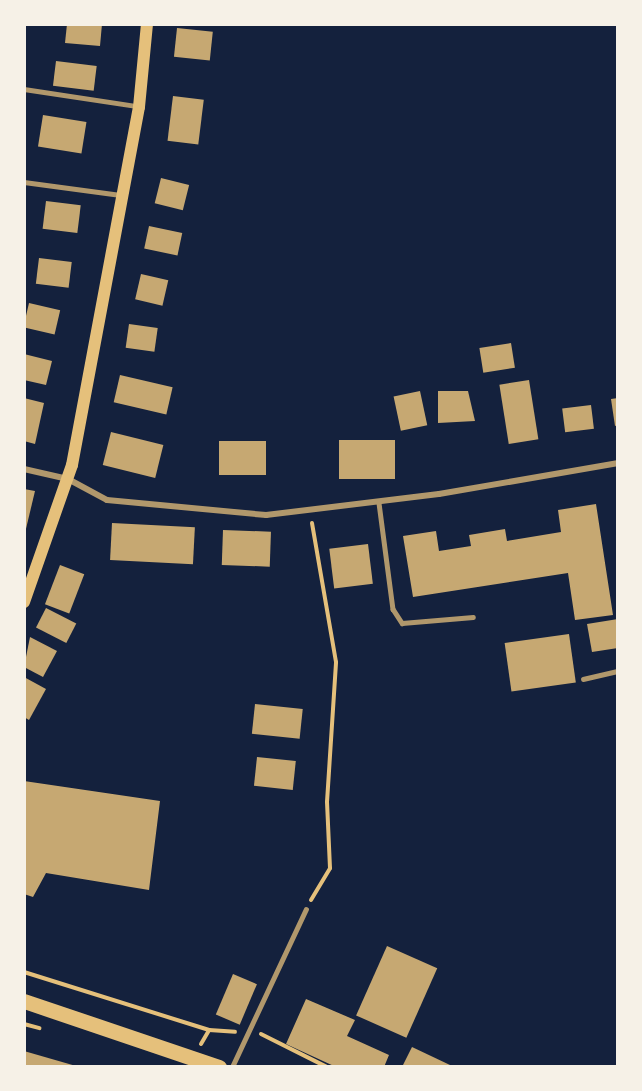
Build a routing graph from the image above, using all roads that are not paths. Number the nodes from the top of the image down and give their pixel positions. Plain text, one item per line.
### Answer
1 (147, 24) edge
2 (24, 89) edge
3 (139, 107) junction
4 (24, 182) edge
5 (122, 195) junction
6 (618, 463) edge
7 (24, 469) edge
8 (68, 479) junction
9 (379, 503) junction
10 (24, 602) edge
11 (473, 617) dead end
12 (618, 671) edge
13 (584, 679) dead end
14 (306, 909) road end
15 (24, 1001) edge
16 (219, 1067) edge
17 (232, 1067) edge

1 - 3 main road
2 - 3 lane
3 - 5 main road
4 - 5 lane
5 - 8 main road
6 - 9 street
7 - 8 street
8 - 9 street
8 - 10 main road
9 - 11 lane
12 - 13 lane
14 - 17 lane
15 - 16 main road

